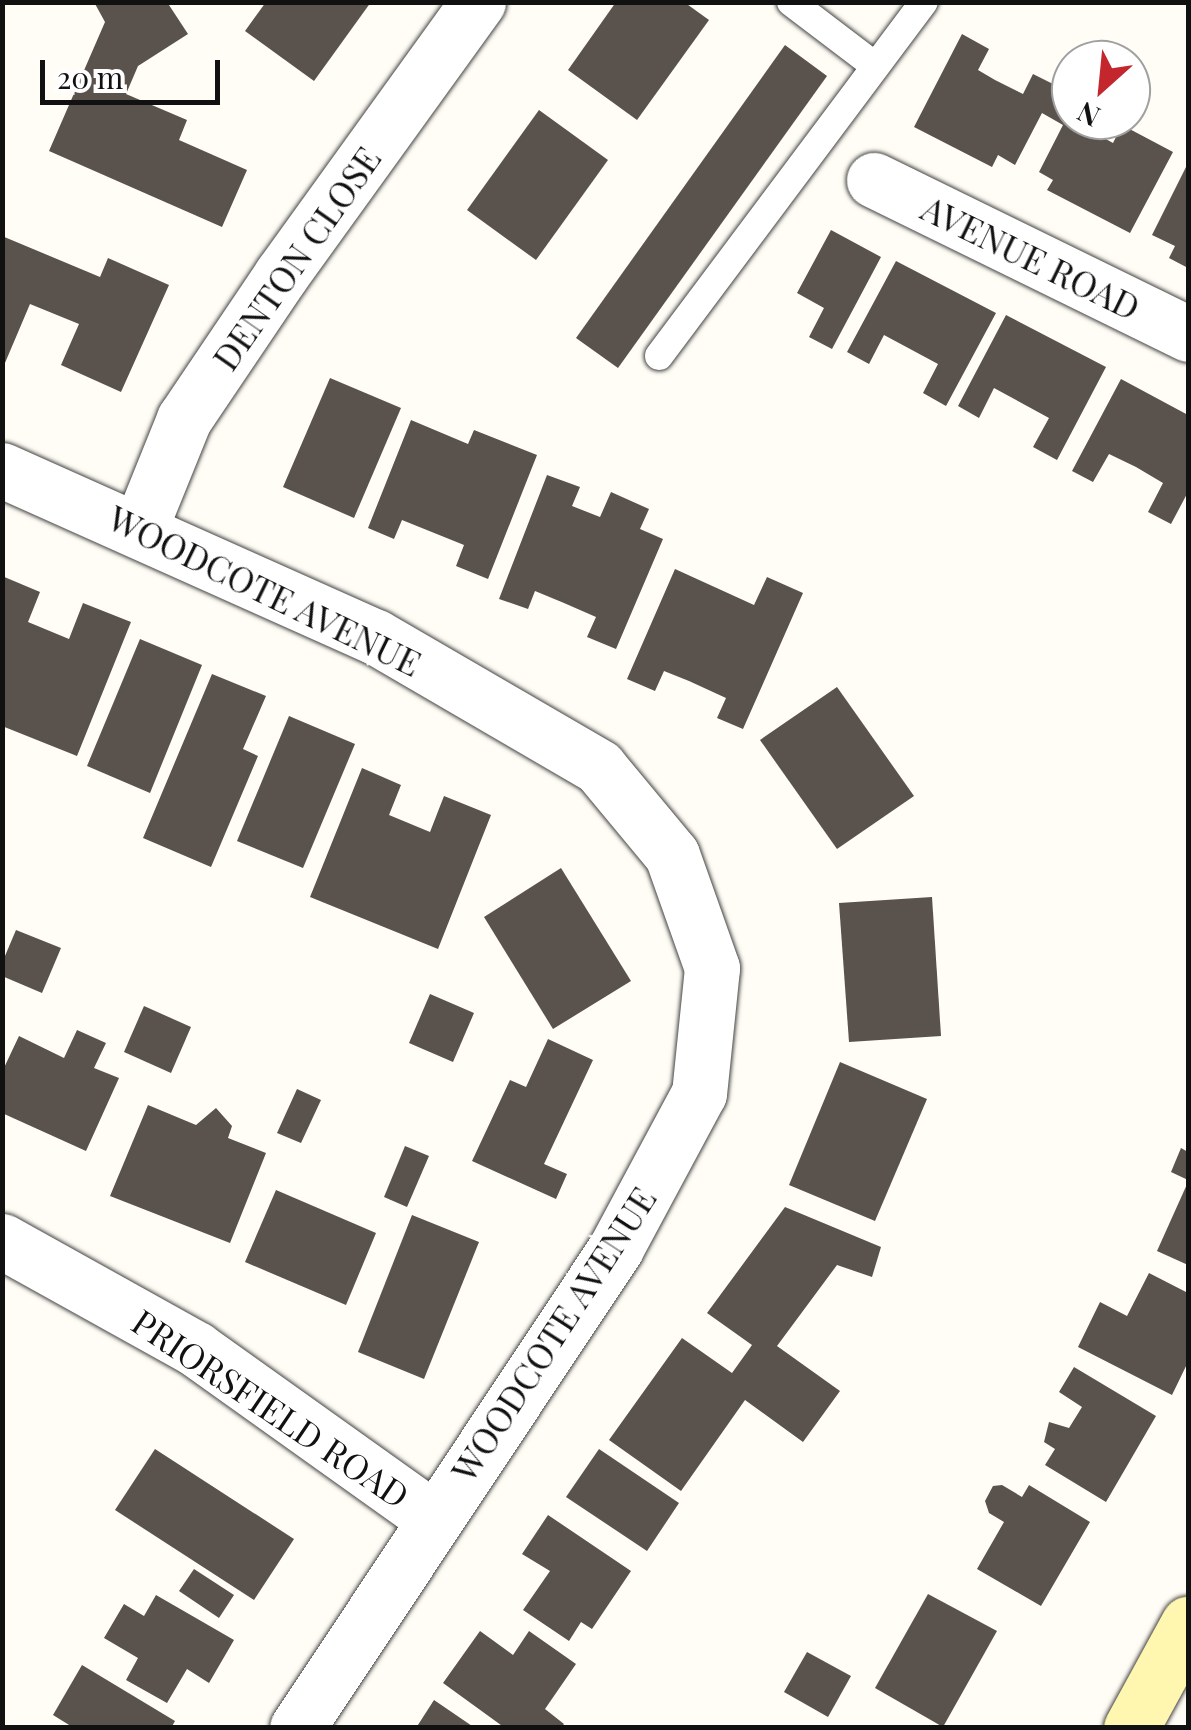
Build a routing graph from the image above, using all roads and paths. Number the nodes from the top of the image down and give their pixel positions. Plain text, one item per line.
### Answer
1 (478, 2) edge
2 (791, 2) edge
3 (924, 2) edge
4 (875, 66) junction
5 (874, 180) dead end
6 (1188, 334) edge
7 (659, 356) dead end
8 (2, 470) edge
9 (140, 528) junction
10 (2, 1241) edge
11 (434, 1519) junction
12 (1188, 1624) edge
13 (297, 1728) edge
14 (1131, 1728) edge

1 - 9 street, DENTON CLOSE
2 - 4 lane
3 - 4 lane
4 - 7 lane
5 - 6 street, AVENUE ROAD
8 - 9 street, WOODCOTE AVENUE
9 - 11 street, WOODCOTE AVENUE
10 - 11 street, PRIORSFIELD ROAD
11 - 13 street, WOODCOTE AVENUE
12 - 14 main road

